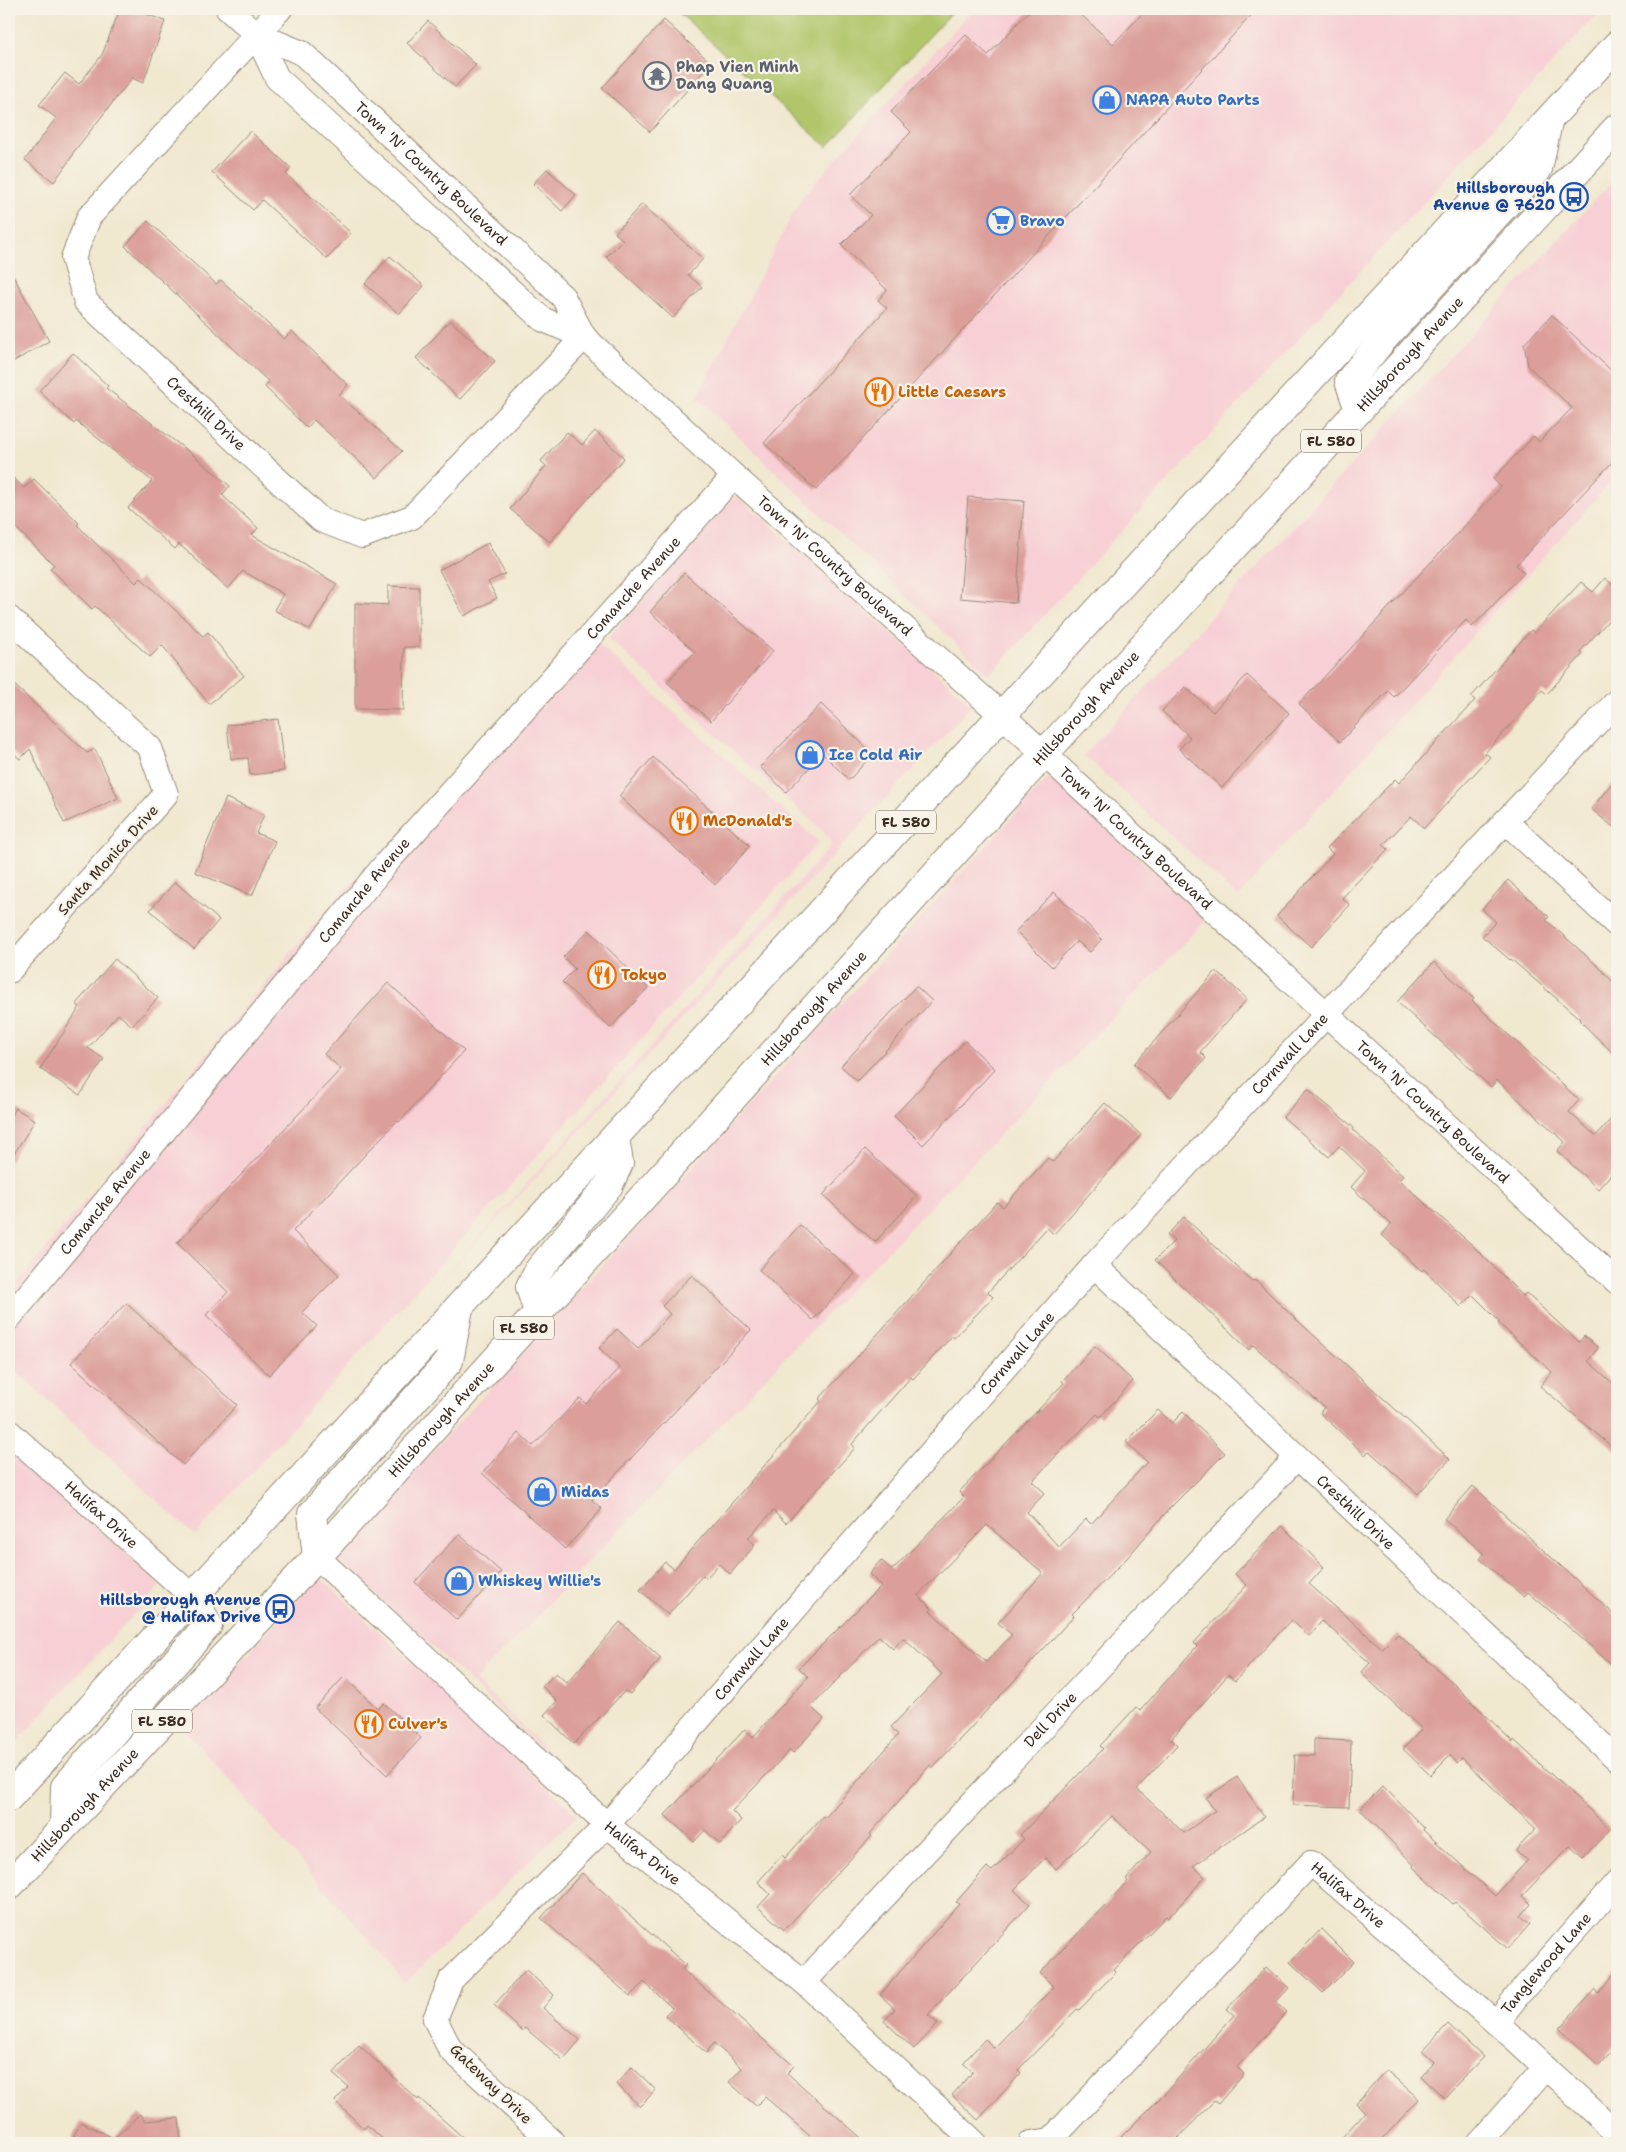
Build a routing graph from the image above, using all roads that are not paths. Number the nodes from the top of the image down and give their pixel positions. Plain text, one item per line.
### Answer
1 (228, 9) edge
2 (280, 9) edge
3 (256, 34) junction
4 (1617, 45) edge
5 (1548, 121) junction
6 (1617, 128) edge
7 (584, 337) junction
8 (1359, 410) junction
9 (734, 476) junction
10 (9, 618) edge
11 (1617, 701) edge
12 (1003, 716) junction
13 (1044, 754) junction
14 (1504, 821) junction
15 (1617, 925) edge
16 (9, 971) edge
17 (1326, 1014) junction
18 (615, 1138) junction
19 (1094, 1266) junction
20 (1617, 1282) edge
21 (459, 1308) junction
22 (538, 1312) junction
23 (9, 1318) edge
24 (9, 1432) edge
25 (1296, 1456) junction
26 (317, 1557) junction
27 (193, 1597) junction
28 (1617, 1758) edge
29 (9, 1797) edge
30 (606, 1825) junction
31 (64, 1826) junction
32 (1617, 1882) edge
33 (9, 1886) edge
34 (804, 1982) junction
35 (435, 2019) joint
36 (1496, 2023) junction
37 (1546, 2067) junction
38 (1617, 2133) edge
39 (554, 2143) edge
40 (975, 2143) edge
41 (1031, 2143) edge
42 (1479, 2143) edge

1 - 3 street, Town 'N' Country Boulevard
2 - 3 street, Cresthill Drive
3 - 7 street, Town 'N' Country Boulevard
3 - 7 street, Town 'N' Country Boulevard
3 - 7 street, Cresthill Drive
4 - 5 main road, FL 580
5 - 8 main road
5 - 12 main road, FL 580
6 - 8 main road, Hillsborough Avenue / FL 580
7 - 9 street, Town 'N' Country Boulevard
8 - 13 main road, Hillsborough Avenue / FL 580
9 - 12 street, Town 'N' Country Boulevard
9 - 23 street, Comanche Avenue
10 - 16 street, Santa Monica Drive
11 - 14 street, Cornwall Lane
12 - 13 street, Town 'N' Country Boulevard
12 - 18 main road, FL 580
13 - 17 street, Town 'N' Country Boulevard
13 - 22 main road, Hillsborough Avenue / FL 580
14 - 15 street
14 - 17 street, Cornwall Lane
17 - 19 street, Cornwall Lane
17 - 20 street, Town 'N' Country Boulevard
18 - 21 main road, FL 580
18 - 22 main road
19 - 25 street, Cresthill Drive
19 - 30 street, Cornwall Lane
21 - 26 main road
21 - 27 main road, FL 580
22 - 26 main road, Hillsborough Avenue / FL 580
24 - 27 street, Halifax Drive
25 - 28 street, Cresthill Drive
25 - 34 street, Dell Drive
26 - 30 street, Halifax Drive
26 - 31 main road, Hillsborough Avenue / FL 580
27 - 29 main road, FL 580
27 - 31 main road
30 - 34 street, Halifax Drive
30 - 35 street, Cornwall Lane
31 - 33 main road, Hillsborough Avenue / FL 580
32 - 36 street, Tanglewood Lane
34 - 40 street, Halifax Drive
35 - 39 street, Gateway Drive
36 - 37 street, Halifax Drive
36 - 41 street, Halifax Drive
37 - 38 street, Halifax Drive
37 - 42 street

